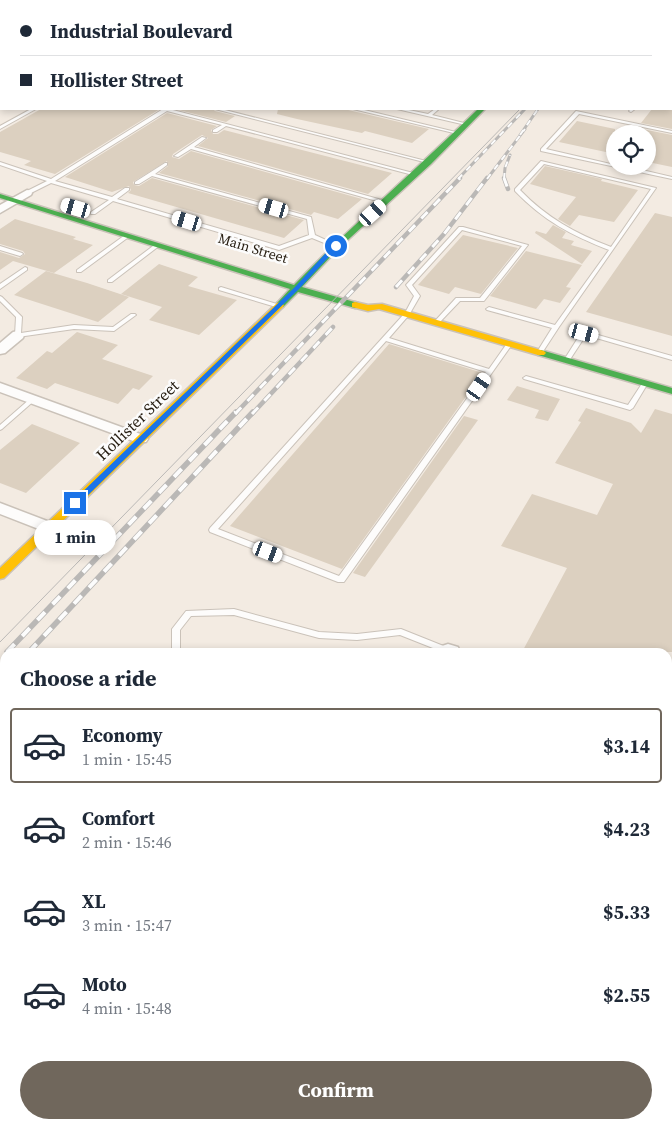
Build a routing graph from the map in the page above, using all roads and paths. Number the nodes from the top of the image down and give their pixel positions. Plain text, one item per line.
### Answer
1 (32, 110) edge
2 (164, 110) edge
3 (170, 110) edge
4 (221, 110) edge
5 (359, 110) edge
6 (403, 110) edge
7 (436, 110) edge
8 (481, 110) edge
9 (429, 116) junction
10 (466, 124) junction
11 (225, 125) junction
12 (639, 125) edge
13 (0, 128) edge
14 (656, 129) edge
15 (215, 131) dead end
16 (672, 132) edge
17 (458, 133) junction
18 (204, 138) dead end
19 (190, 147) junction
20 (176, 156) dead end
21 (428, 162) junction
22 (0, 163) edge
23 (165, 164) dead end
24 (606, 164) edge
25 (151, 174) junction
26 (414, 174) junction
27 (656, 175) edge
28 (672, 178) edge
29 (51, 182) junction
30 (137, 183) dead end
31 (0, 185) edge
32 (127, 189) dead end
33 (26, 193) junction
34 (0, 196) edge
35 (113, 199) junction
36 (15, 201) junction
37 (386, 202) junction
38 (0, 210) edge
39 (92, 213) junction
40 (127, 236) junction
41 (312, 236) junction
42 (157, 245) junction
43 (336, 246) junction
44 (0, 248) edge
45 (612, 250) junction
46 (20, 254) dead end
47 (25, 269) dead end
48 (78, 271) dead end
49 (110, 281) dead end
50 (301, 284) junction
51 (0, 287) edge
52 (221, 289) dead end
53 (0, 298) edge
54 (278, 306) junction
55 (489, 309) dead end
56 (407, 314) junction
57 (133, 315) dead end
58 (437, 322) junction
59 (556, 327) junction
60 (18, 335) junction
61 (385, 339) junction
62 (510, 343) junction
63 (0, 350) edge
64 (540, 352) junction
65 (672, 358) edge
66 (567, 360) junction
67 (490, 371) junction
68 (526, 378) dead end
69 (645, 383) junction
70 (0, 387) edge
71 (672, 390) edge
72 (33, 399) junction
73 (0, 428) edge
74 (141, 439) junction
75 (0, 508) edge
76 (49, 528) junction
77 (0, 575) edge
78 (176, 648) edge
79 (440, 648) edge

1 - 13 lane
2 - 29 lane
3 - 11 lane
4 - 21 lane
5 - 17 lane
6 - 9 lane
7 - 9 lane
8 - 10 main road, Hollister Street
9 - 10 lane
10 - 17 main road, Hollister Street
11 - 15 lane
11 - 26 lane
12 - 24 lane
14 - 16 lane
17 - 21 main road, Hollister Street
18 - 19 lane
19 - 20 lane
19 - 37 lane
21 - 26 main road, Hollister Street
22 - 29 lane
23 - 25 lane
25 - 30 lane
25 - 41 lane
26 - 37 main road, Hollister Street
27 - 28 lane
29 - 33 lane
29 - 35 lane
31 - 33 main road, Main Street
32 - 35 lane
33 - 36 street
33 - 39 main road, Main Street
34 - 36 main road, Main Street
35 - 39 lane
35 - 41 lane
36 - 38 street
36 - 40 main road, Main Street
37 - 43 main road, Hollister Street
39 - 50 main road, Main Street
40 - 42 main road, Main Street
40 - 48 lane
41 - 43 lane
42 - 49 lane
42 - 50 main road, Main Street
43 - 50 main road, Hollister Street
44 - 46 lane
45 - 45 lane
45 - 59 lane
47 - 51 lane
50 - 54 main road, Hollister Street
50 - 56 main road, Main Street
52 - 54 lane
53 - 60 lane
54 - 74 main road, Hollister Street
55 - 59 lane
56 - 58 main road, Main Street
56 - 58 lane
56 - 61 lane
57 - 60 lane
58 - 62 main road, Main Street
59 - 64 lane
60 - 63 street
61 - 67 lane
61 - 67 lane
62 - 64 main road, Main Street
62 - 67 lane
64 - 66 main road, Main Street
65 - 66 lane
66 - 69 main road, Main Street
68 - 69 lane
69 - 71 main road, Main Street
70 - 72 street
72 - 73 lane
72 - 74 street
74 - 76 main road, Hollister Street
75 - 76 street
76 - 77 main road, Hollister Street
78 - 79 lane

